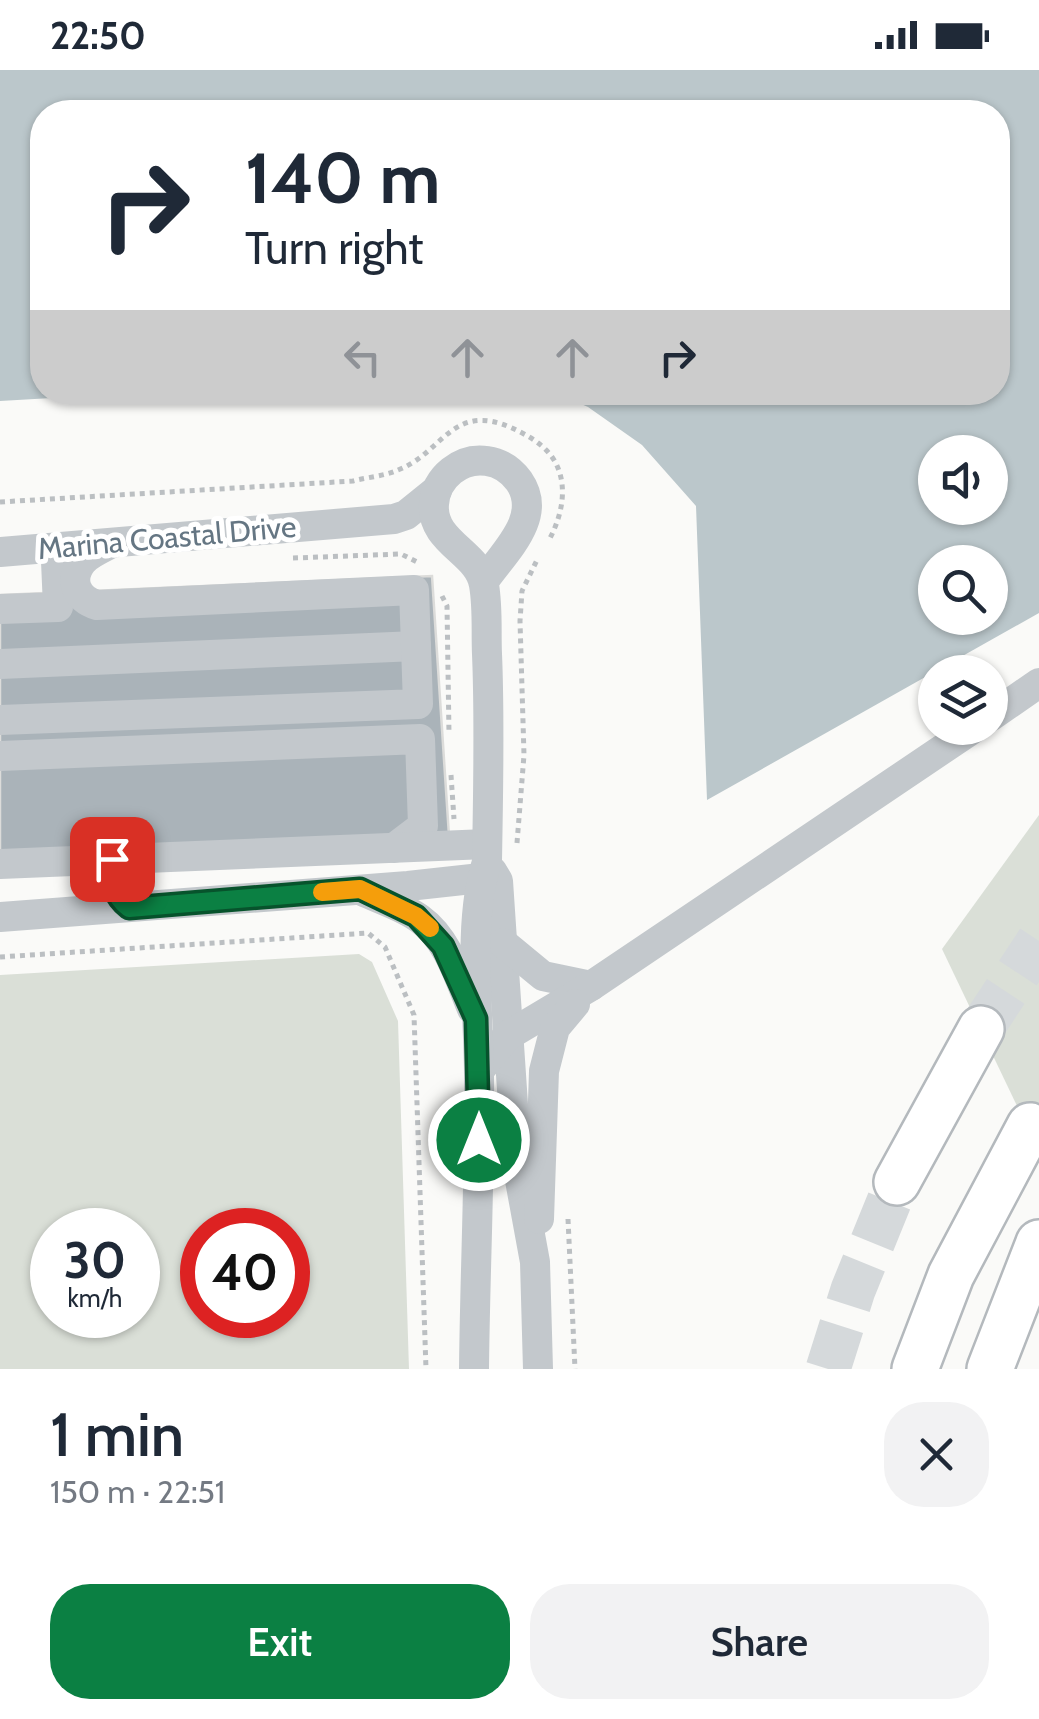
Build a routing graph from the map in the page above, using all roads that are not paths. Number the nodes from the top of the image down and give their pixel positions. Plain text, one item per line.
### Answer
1 (437, 490) junction
2 (335, 524) junction
3 (112, 543) junction
4 (451, 544) junction
5 (56, 548) junction
6 (0, 552) edge
7 (484, 580) junction
8 (0, 610) edge
9 (416, 646) junction
10 (0, 664) edge
11 (1039, 683) edge
12 (1008, 705) edge
13 (0, 720) edge
14 (949, 745) edge
15 (0, 756) edge
16 (394, 848) junction
17 (112, 859) junction
18 (77, 861) junction
19 (485, 861) junction
20 (0, 864) edge
21 (360, 889) junction
22 (129, 908) junction
23 (71, 912) junction
24 (0, 917) edge
25 (503, 943) junction
26 (591, 986) junction
27 (476, 1019) junction
28 (981, 1028) tunnel mouth
29 (507, 1036) junction
30 (479, 1072) junction
31 (1030, 1126) dead end
32 (897, 1182) tunnel mouth
33 (1039, 1243) edge
34 (535, 1262) junction
35 (474, 1369) edge
36 (538, 1369) edge
37 (915, 1369) edge
38 (990, 1369) edge

1 - 2 street, Marina Coastal Drive
1 - 4 street, Marina Coastal Drive
1 - 7 street, Marina Coastal Drive
2 - 3 street, Marina Coastal Drive
2 - 4 street, Marina Coastal Drive
3 - 5 street, Marina Coastal Drive
3 - 9 street
4 - 7 street, Marina Coastal Drive
5 - 6 street, Marina Coastal Drive
5 - 8 street
7 - 19 street
9 - 10 street
9 - 13 street
11 - 12 street
14 - 26 street
15 - 16 street
16 - 17 street
16 - 19 street
17 - 18 street
17 - 22 street
18 - 20 street
18 - 23 street
19 - 21 street
19 - 25 street
19 - 27 street
21 - 22 street
21 - 27 street
22 - 23 street
23 - 24 street
25 - 26 street
25 - 29 street
26 - 29 street
26 - 34 street
27 - 30 street
28 - 32 highway
29 - 30 street
29 - 34 street
30 - 35 street
31 - 37 highway
33 - 38 highway
34 - 36 street

